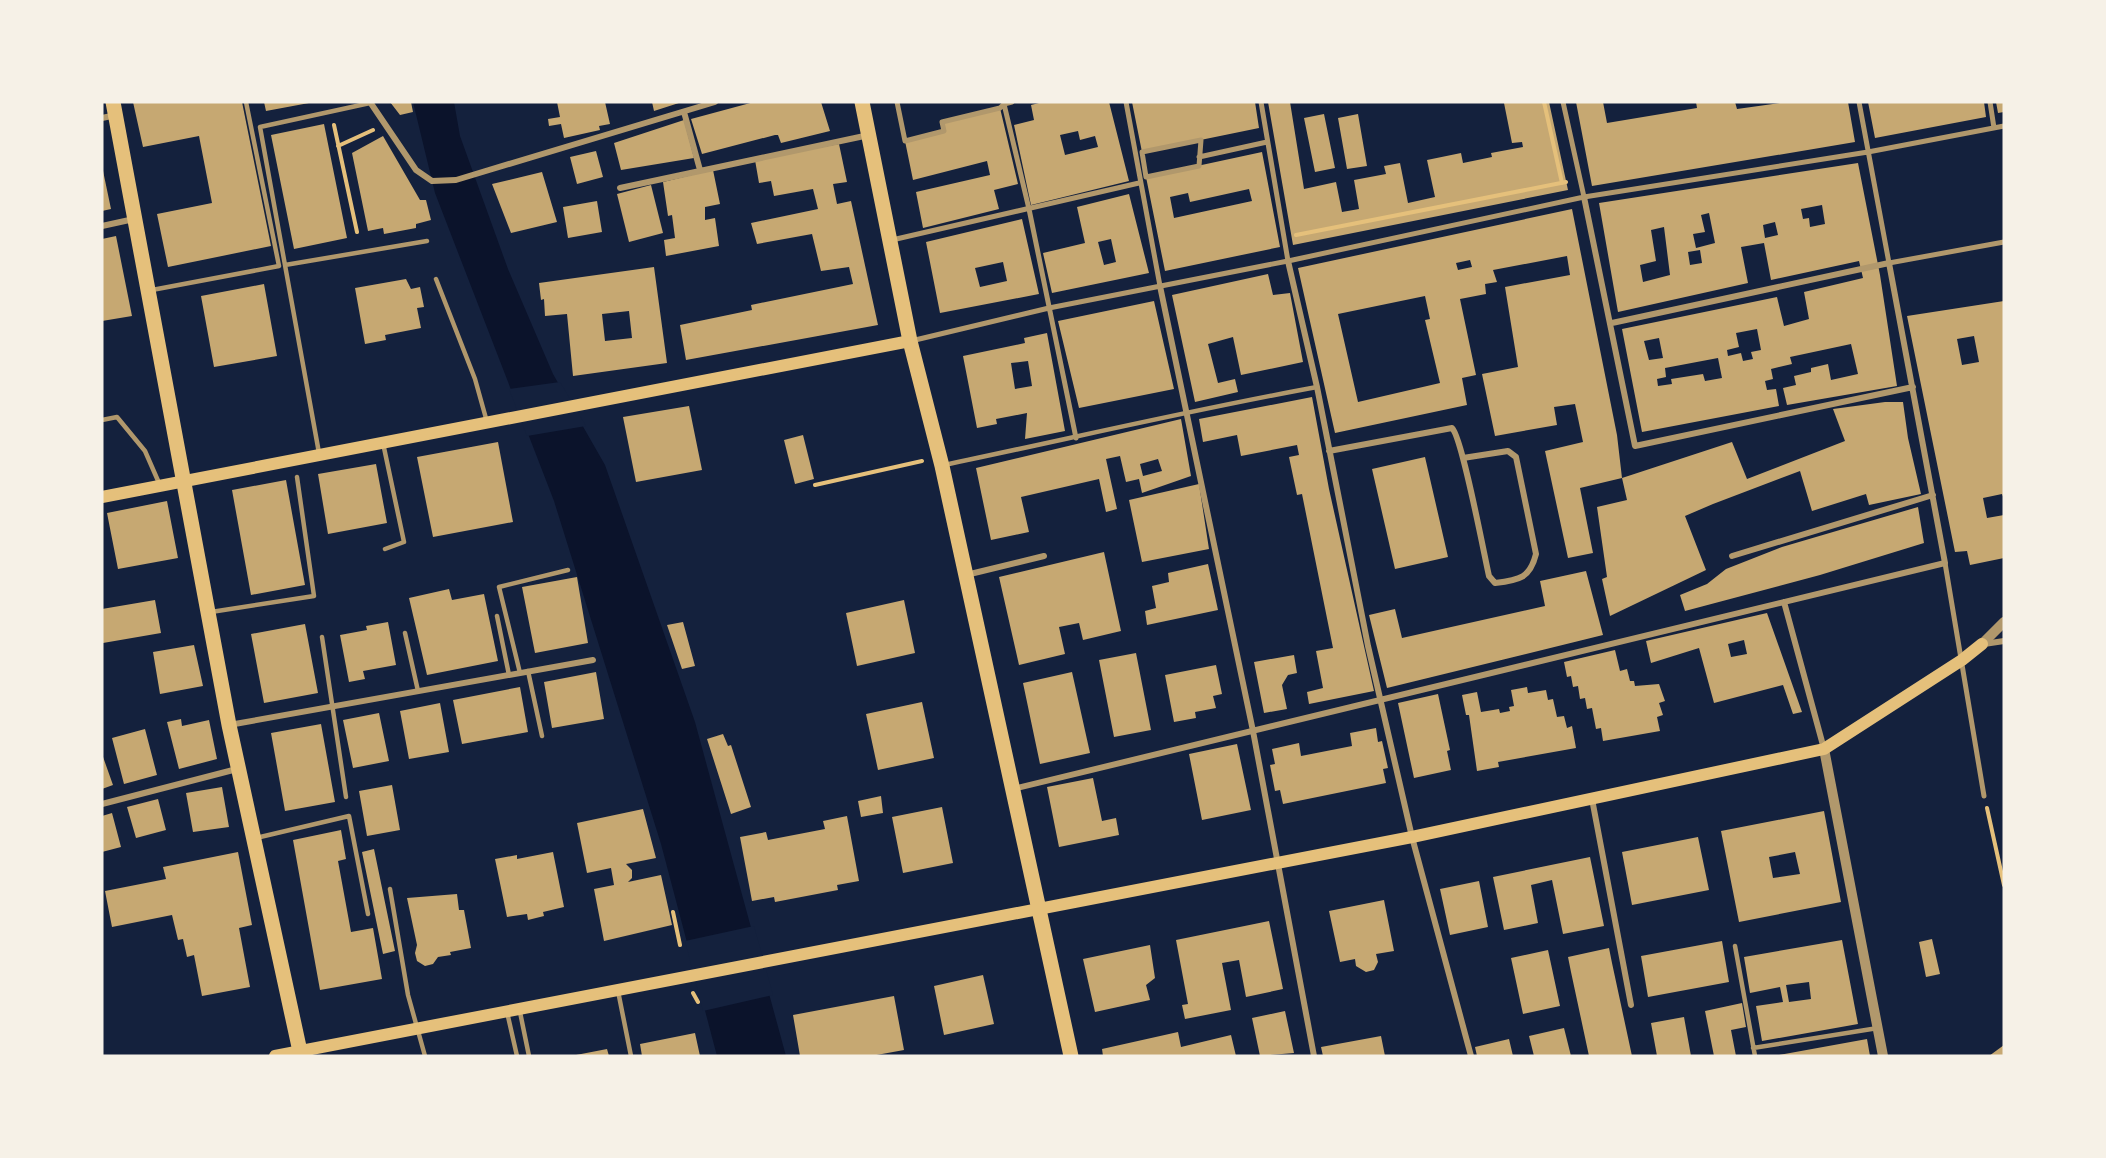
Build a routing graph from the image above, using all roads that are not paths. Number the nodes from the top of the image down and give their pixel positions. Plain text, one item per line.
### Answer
1 (246, 102) edge
2 (370, 102) edge
3 (715, 102) edge
4 (862, 102) edge
5 (897, 102) edge
6 (1012, 102) edge
7 (1126, 102) edge
8 (1261, 102) edge
9 (1563, 102) edge
10 (1859, 102) edge
11 (1990, 102) edge
12 (1004, 103) edge
13 (111, 112) edge
14 (684, 112) junction
15 (2002, 126) edge
16 (1994, 128) junction
17 (870, 135) junction
18 (1267, 141) junction
19 (1868, 152) junction
20 (1199, 157) junction
21 (1144, 166) junction
22 (1137, 167) junction
23 (700, 170) junction
24 (1139, 183) junction
25 (621, 188) dead end
26 (1584, 197) junction
27 (1029, 209) junction
28 (134, 219) junction
29 (102, 226) edge
30 (891, 240) junction
31 (427, 241) dead end
32 (2004, 242) edge
33 (1288, 261) junction
34 (1890, 263) junction
35 (285, 265) junction
36 (436, 279) dead end
37 (1160, 286) junction
38 (146, 291) junction
39 (1049, 308) junction
40 (1612, 323) junction
41 (910, 341) junction
42 (1317, 387) junction
43 (1913, 387) junction
44 (1188, 410) junction
45 (102, 420) edge
46 (487, 422) junction
47 (1076, 438) junction
48 (383, 443) junction
49 (1329, 451) junction
50 (319, 456) junction
51 (1463, 458) junction
52 (941, 461) junction
53 (297, 477) dead end
54 (184, 481) junction
55 (160, 486) junction
56 (1934, 495) junction
57 (102, 496) edge
58 (385, 549) dead end
59 (1044, 556) dead end
60 (1732, 556) dead end
61 (1945, 563) junction
62 (568, 570) dead end
63 (965, 575) junction
64 (1784, 602) junction
65 (208, 612) junction
66 (497, 616) dead end
67 (2004, 622) edge
68 (405, 633) dead end
69 (322, 637) dead end
70 (2004, 641) edge
71 (1982, 644) junction
72 (593, 660) dead end
73 (1962, 660) junction
74 (528, 671) junction
75 (520, 673) junction
76 (509, 675) junction
77 (418, 691) junction
78 (1382, 700) junction
79 (332, 706) junction
80 (229, 725) junction
81 (1253, 731) junction
82 (542, 736) dead end
83 (1824, 749) junction
84 (237, 769) junction
85 (1012, 790) junction
86 (1984, 796) road end
87 (346, 797) dead end
88 (1592, 798) junction
89 (102, 804) edge
90 (1412, 837) junction
91 (253, 839) junction
92 (1278, 863) junction
93 (390, 889) dead end
94 (1039, 907) junction
95 (368, 914) dead end
96 (1735, 946) dead end
97 (617, 988) junction
98 (1631, 1005) dead end
99 (513, 1010) junction
100 (1878, 1028) junction
101 (417, 1029) junction
102 (1753, 1048) junction
103 (301, 1054) edge
104 (275, 1056) edge
105 (425, 1056) edge
106 (517, 1056) edge
107 (529, 1056) edge
108 (631, 1056) edge
109 (1071, 1056) edge
110 (1314, 1056) edge
111 (1471, 1056) edge
112 (1755, 1056) edge
113 (1883, 1056) edge

1 - 38 lane
2 - 14 street
2 - 35 lane
3 - 14 street
4 - 17 main road
5 - 12 street
6 - 12 street
7 - 22 street
8 - 18 street
9 - 26 street
10 - 19 street
11 - 16 street
12 - 27 street
13 - 28 main road
14 - 23 street
15 - 16 street
16 - 19 street
17 - 23 street
17 - 30 main road
18 - 20 street
18 - 33 street
19 - 26 street
19 - 34 street
20 - 21 street
20 - 21 street
21 - 22 street
22 - 24 street
23 - 25 street
24 - 27 street
24 - 37 street
26 - 33 street
26 - 40 street
27 - 30 street
27 - 39 street
28 - 29 street
28 - 38 main road
30 - 41 main road
31 - 35 lane
32 - 34 street
33 - 37 street
33 - 42 street
34 - 40 street
34 - 43 street
35 - 50 lane
36 - 46 lane
37 - 39 street
37 - 44 street
38 - 54 main road
39 - 41 street
39 - 47 street
40 - 43 street
41 - 46 main road
41 - 52 main road
42 - 44 lane
42 - 49 street
43 - 56 street
44 - 47 lane
44 - 81 street
45 - 55 lane
46 - 48 main road
47 - 52 lane
48 - 50 main road
48 - 58 lane
49 - 51 street
49 - 78 street
50 - 54 main road
51 - 51 street
52 - 63 main road
53 - 65 lane
54 - 55 main road
54 - 65 main road
55 - 57 main road
56 - 60 street
56 - 61 street
59 - 63 street
61 - 64 street
61 - 73 street
62 - 75 lane
63 - 85 main road
64 - 78 street
64 - 83 street
65 - 80 main road
66 - 76 lane
67 - 71 street
68 - 77 lane
69 - 79 lane
70 - 71 street
71 - 73 main road
72 - 74 street
73 - 83 main road
73 - 86 street
74 - 75 street
74 - 82 lane
75 - 76 street
76 - 77 street
77 - 79 street
78 - 81 street
78 - 90 street
79 - 80 street
79 - 87 lane
80 - 84 main road
81 - 85 street
81 - 92 street
83 - 88 main road
83 - 100 street
84 - 89 street
84 - 91 main road
85 - 94 main road
88 - 90 main road
88 - 98 street
90 - 92 main road
90 - 111 street
91 - 95 lane
91 - 103 main road
92 - 94 main road
92 - 110 street
93 - 101 lane
94 - 97 main road
94 - 109 main road
96 - 102 lane
97 - 99 main road
97 - 108 lane
99 - 101 main road
99 - 106 lane
99 - 107 lane
100 - 102 lane
100 - 113 street
101 - 103 main road
101 - 105 lane
102 - 112 lane
103 - 104 main road

